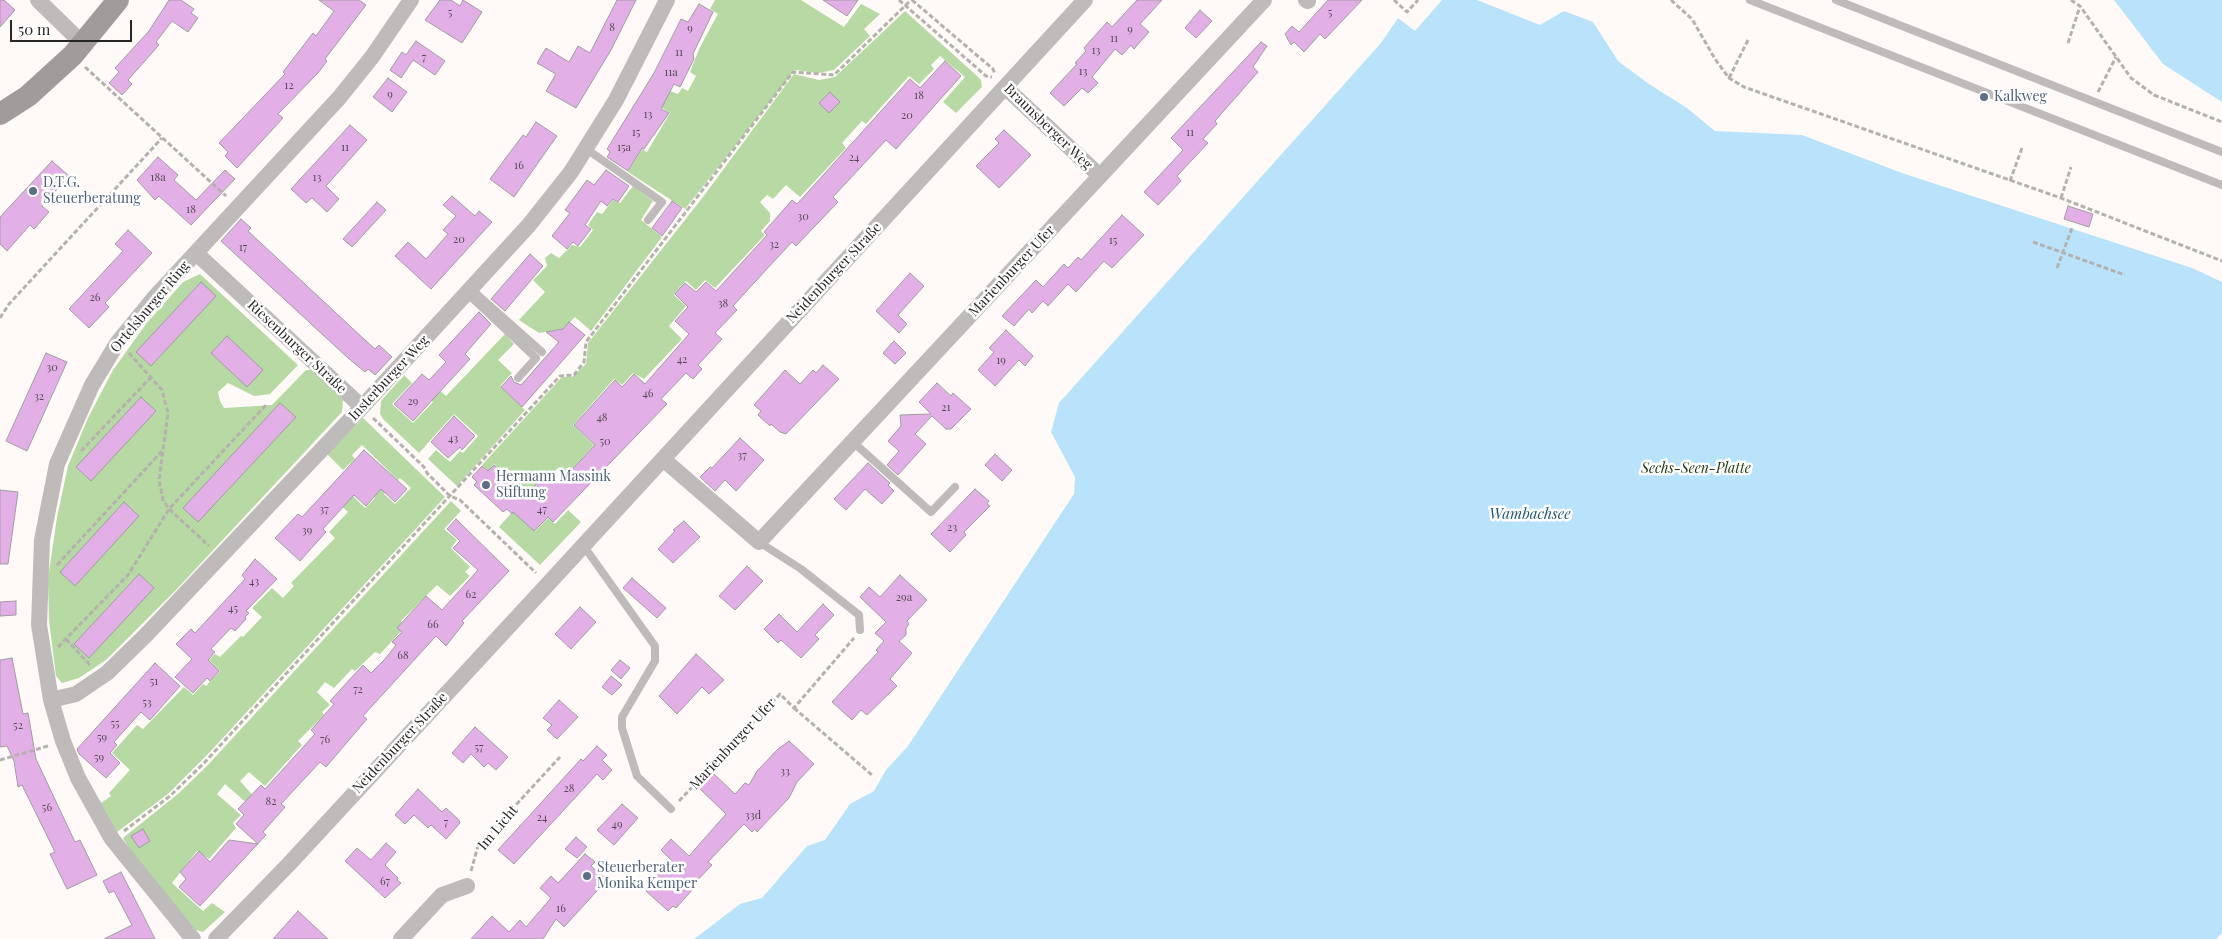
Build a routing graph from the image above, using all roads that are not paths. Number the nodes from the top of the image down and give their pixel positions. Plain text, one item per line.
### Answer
1 (38, 0) edge
2 (118, 0) edge
3 (411, 0) edge
4 (667, 0) edge
5 (1085, 0) edge
6 (1264, 0) edge
7 (1750, 0) edge
8 (1836, 0) edge
9 (78, 49) junction
10 (1006, 87) junction
11 (0, 114) edge
12 (586, 148) junction
13 (2222, 152) edge
14 (1100, 176) junction
15 (2222, 185) edge
16 (648, 220) dead end
17 (196, 253) junction
18 (469, 291) junction
19 (542, 352) dead end
20 (518, 378) dead end
21 (362, 407) junction
22 (854, 442) junction
23 (663, 459) junction
24 (955, 487) dead end
25 (759, 542) junction
26 (583, 545) junction
27 (860, 630) road end
28 (51, 700) junction
29 (671, 809) road end
30 (467, 886) road end
31 (193, 939) edge
32 (216, 939) edge
33 (401, 939) edge

1 - 9 street
2 - 9 main road
3 - 17 street, Ortelsburger Ring
4 - 12 street, Insterburger Weg
5 - 10 street, Neidenburger Straße
6 - 14 street, Marienburger Ufer
7 - 15 lane
8 - 13 lane
9 - 11 main road
10 - 14 street, Braunsberger Weg
10 - 23 street, Neidenburger Straße
12 - 16 lane
12 - 18 street, Insterburger Weg
14 - 22 street, Marienburger Ufer
17 - 21 street, Riesenburger Straße
17 - 28 street, Ortelsburger Ring
18 - 19 lane
18 - 20 lane
18 - 21 street, Insterburger Weg
21 - 28 street, Insterburger Weg
22 - 24 lane
22 - 25 street, Marienburger Ufer
23 - 25 street
23 - 26 street, Neidenburger Straße
25 - 27 lane
26 - 29 lane
26 - 32 street, Neidenburger Straße
28 - 31 street, Ortelsburger Ring
30 - 33 street

